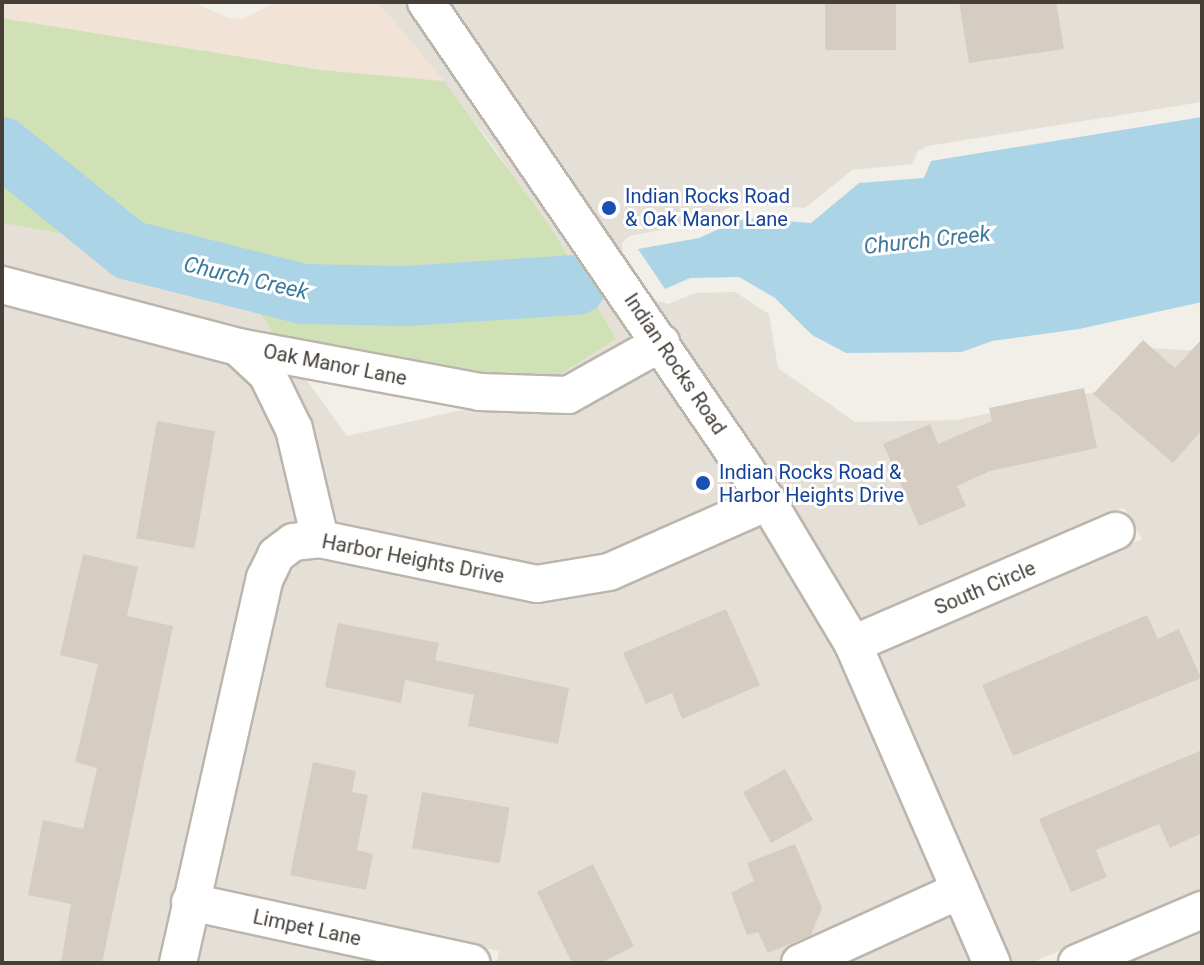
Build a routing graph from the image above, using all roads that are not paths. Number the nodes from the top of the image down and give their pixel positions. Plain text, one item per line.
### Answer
1 (426, 2) edge
2 (2, 285) edge
3 (661, 343) junction
4 (238, 347) junction
5 (768, 502) junction
6 (1116, 531) dead end
7 (320, 539) junction
8 (853, 644) junction
9 (960, 890) junction
10 (190, 902) junction
11 (1202, 910) edge
12 (178, 963) edge
13 (471, 963) edge
14 (800, 963) edge
15 (992, 963) edge
16 (1077, 963) edge

1 - 3 street, Indian Rocks Road
2 - 4 street, Oak Manor Lane
3 - 4 street, Oak Manor Lane
3 - 5 street, Indian Rocks Road
4 - 7 street
5 - 7 street, Harbor Heights Drive
5 - 8 street, Indian Rocks Road
6 - 8 street, South Circle
7 - 10 street, Harbor Heights Drive
8 - 9 street, Indian Rocks Road
9 - 14 street
9 - 15 street, Indian Rocks Road
10 - 12 street, Harbor Heights Drive
10 - 13 street, Limpet Lane
11 - 16 street

